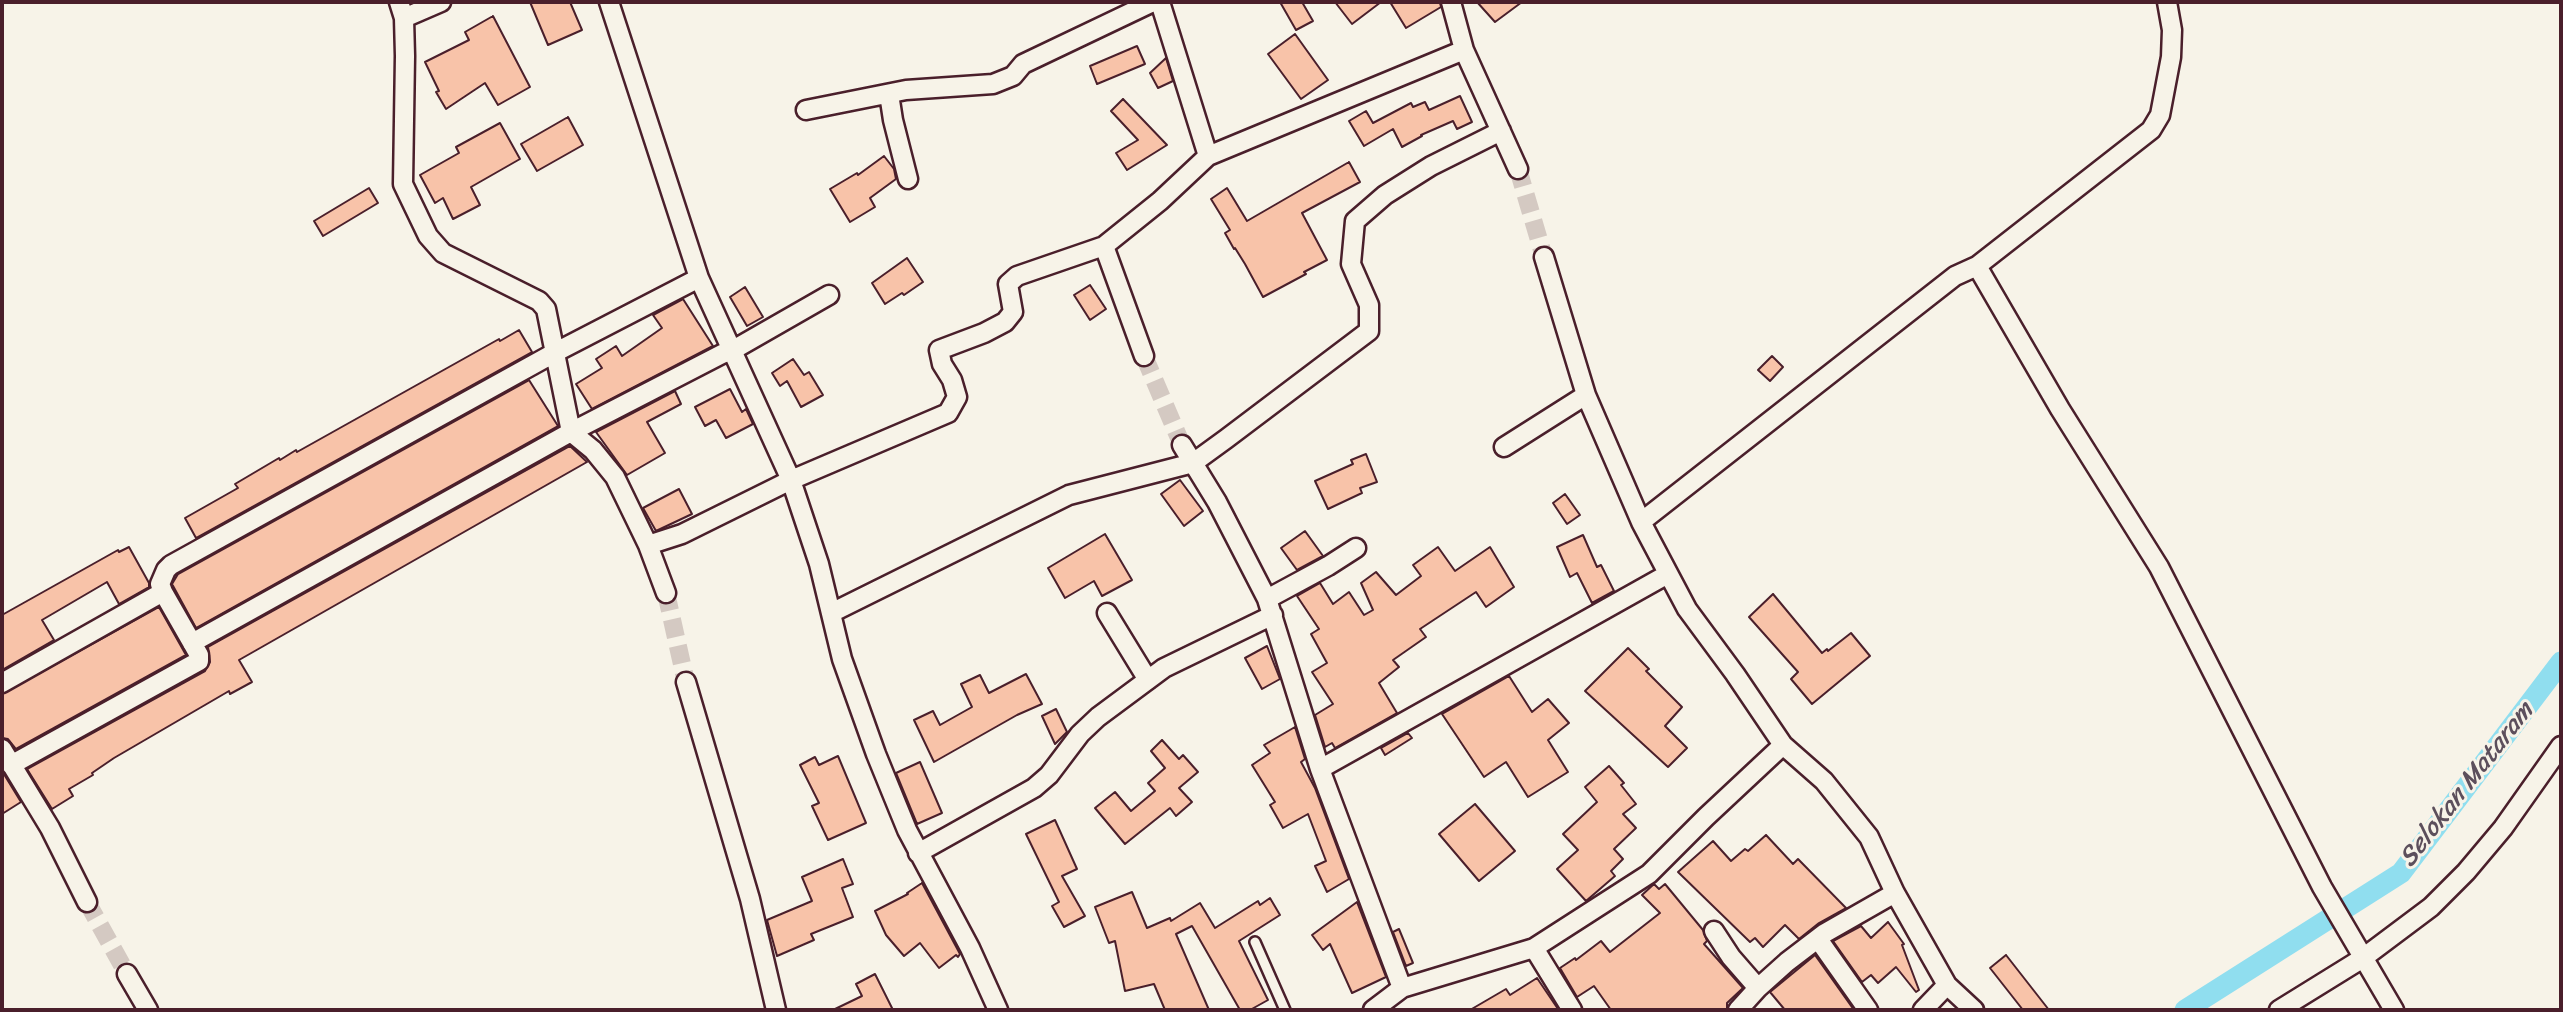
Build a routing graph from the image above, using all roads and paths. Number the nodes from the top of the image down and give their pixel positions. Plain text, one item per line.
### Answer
1 (441, 2) edge
2 (609, 2) edge
3 (1153, 2) edge
4 (1160, 2) edge
5 (1451, 2) edge
6 (2167, 2) edge
7 (401, 10) edge
8 (1464, 50) junction
9 (888, 94) junction
10 (806, 110) dead end
11 (1501, 131) junction
12 (1208, 156) junction
13 (1518, 169) tunnel mouth
14 (908, 179) dead end
15 (1104, 246) junction
16 (1544, 257) tunnel mouth
17 (1976, 266) junction
18 (699, 278) junction
19 (829, 295) dead end
20 (733, 350) junction
21 (556, 352) junction
22 (1144, 356) tunnel mouth
23 (1586, 395) junction
24 (571, 432) junction
25 (1182, 445) tunnel mouth
26 (1504, 447) dead end
27 (1193, 463) junction
28 (791, 480) junction
29 (1641, 522) junction
30 (648, 545) junction
31 (1356, 548) dead end
32 (1668, 574) junction
33 (163, 592) junction
34 (666, 593) tunnel mouth
35 (1270, 607) junction
36 (831, 613) junction
37 (1107, 613) dead end
38 (192, 643) junction
39 (1148, 680) junction
40 (686, 682) tunnel mouth
41 (2, 683) edge
42 (1783, 746) junction
43 (2561, 746) edge
44 (7, 757) edge
45 (1320, 769) junction
46 (918, 853) junction
47 (1895, 893) junction
48 (87, 902) tunnel mouth
49 (1714, 931) dead end
50 (1818, 939) junction
51 (1255, 942) dead end
52 (1534, 948) junction
53 (2358, 951) junction
54 (127, 974) tunnel mouth
55 (1947, 985) junction
56 (1402, 988) junction
57 (1758, 988) junction
58 (148, 1010) edge
59 (776, 1010) edge
60 (998, 1010) edge
61 (1285, 1010) edge
62 (1373, 1010) edge
63 (1572, 1010) edge
64 (1738, 1010) edge
65 (1868, 1010) edge
66 (1923, 1010) edge
67 (1974, 1010) edge
68 (2279, 1010) edge
69 (2394, 1010) edge

1 - 7 street
2 - 18 street
3 - 9 street
4 - 12 street
5 - 8 street
6 - 17 street
7 - 21 street
8 - 11 street
8 - 12 street
9 - 10 street
9 - 14 street
11 - 13 street
11 - 27 street
12 - 15 street
15 - 22 street
15 - 28 street
16 - 23 street
17 - 29 street
17 - 53 street
18 - 20 street
18 - 21 street
19 - 20 street
20 - 24 street
20 - 28 street
21 - 24 street
21 - 33 street
23 - 26 street
23 - 29 street
24 - 30 street
24 - 38 street
25 - 27 street
27 - 35 street
27 - 36 street
28 - 30 street
28 - 36 street
29 - 32 street
30 - 34 street
31 - 35 street
32 - 42 street
32 - 45 street
33 - 38 street
33 - 41 street
35 - 39 street
35 - 45 street
36 - 46 street
37 - 39 street
38 - 44 street
39 - 46 street
40 - 59 street
42 - 47 street
42 - 52 street
43 - 53 street
44 - 48 street
45 - 56 street
46 - 60 street
47 - 50 street
47 - 55 street
49 - 57 street
50 - 57 street
50 - 65 street
51 - 61 lane
52 - 56 street
52 - 63 street
53 - 68 street
53 - 69 street
54 - 58 street
55 - 66 street
55 - 67 street
56 - 62 street
57 - 64 street

